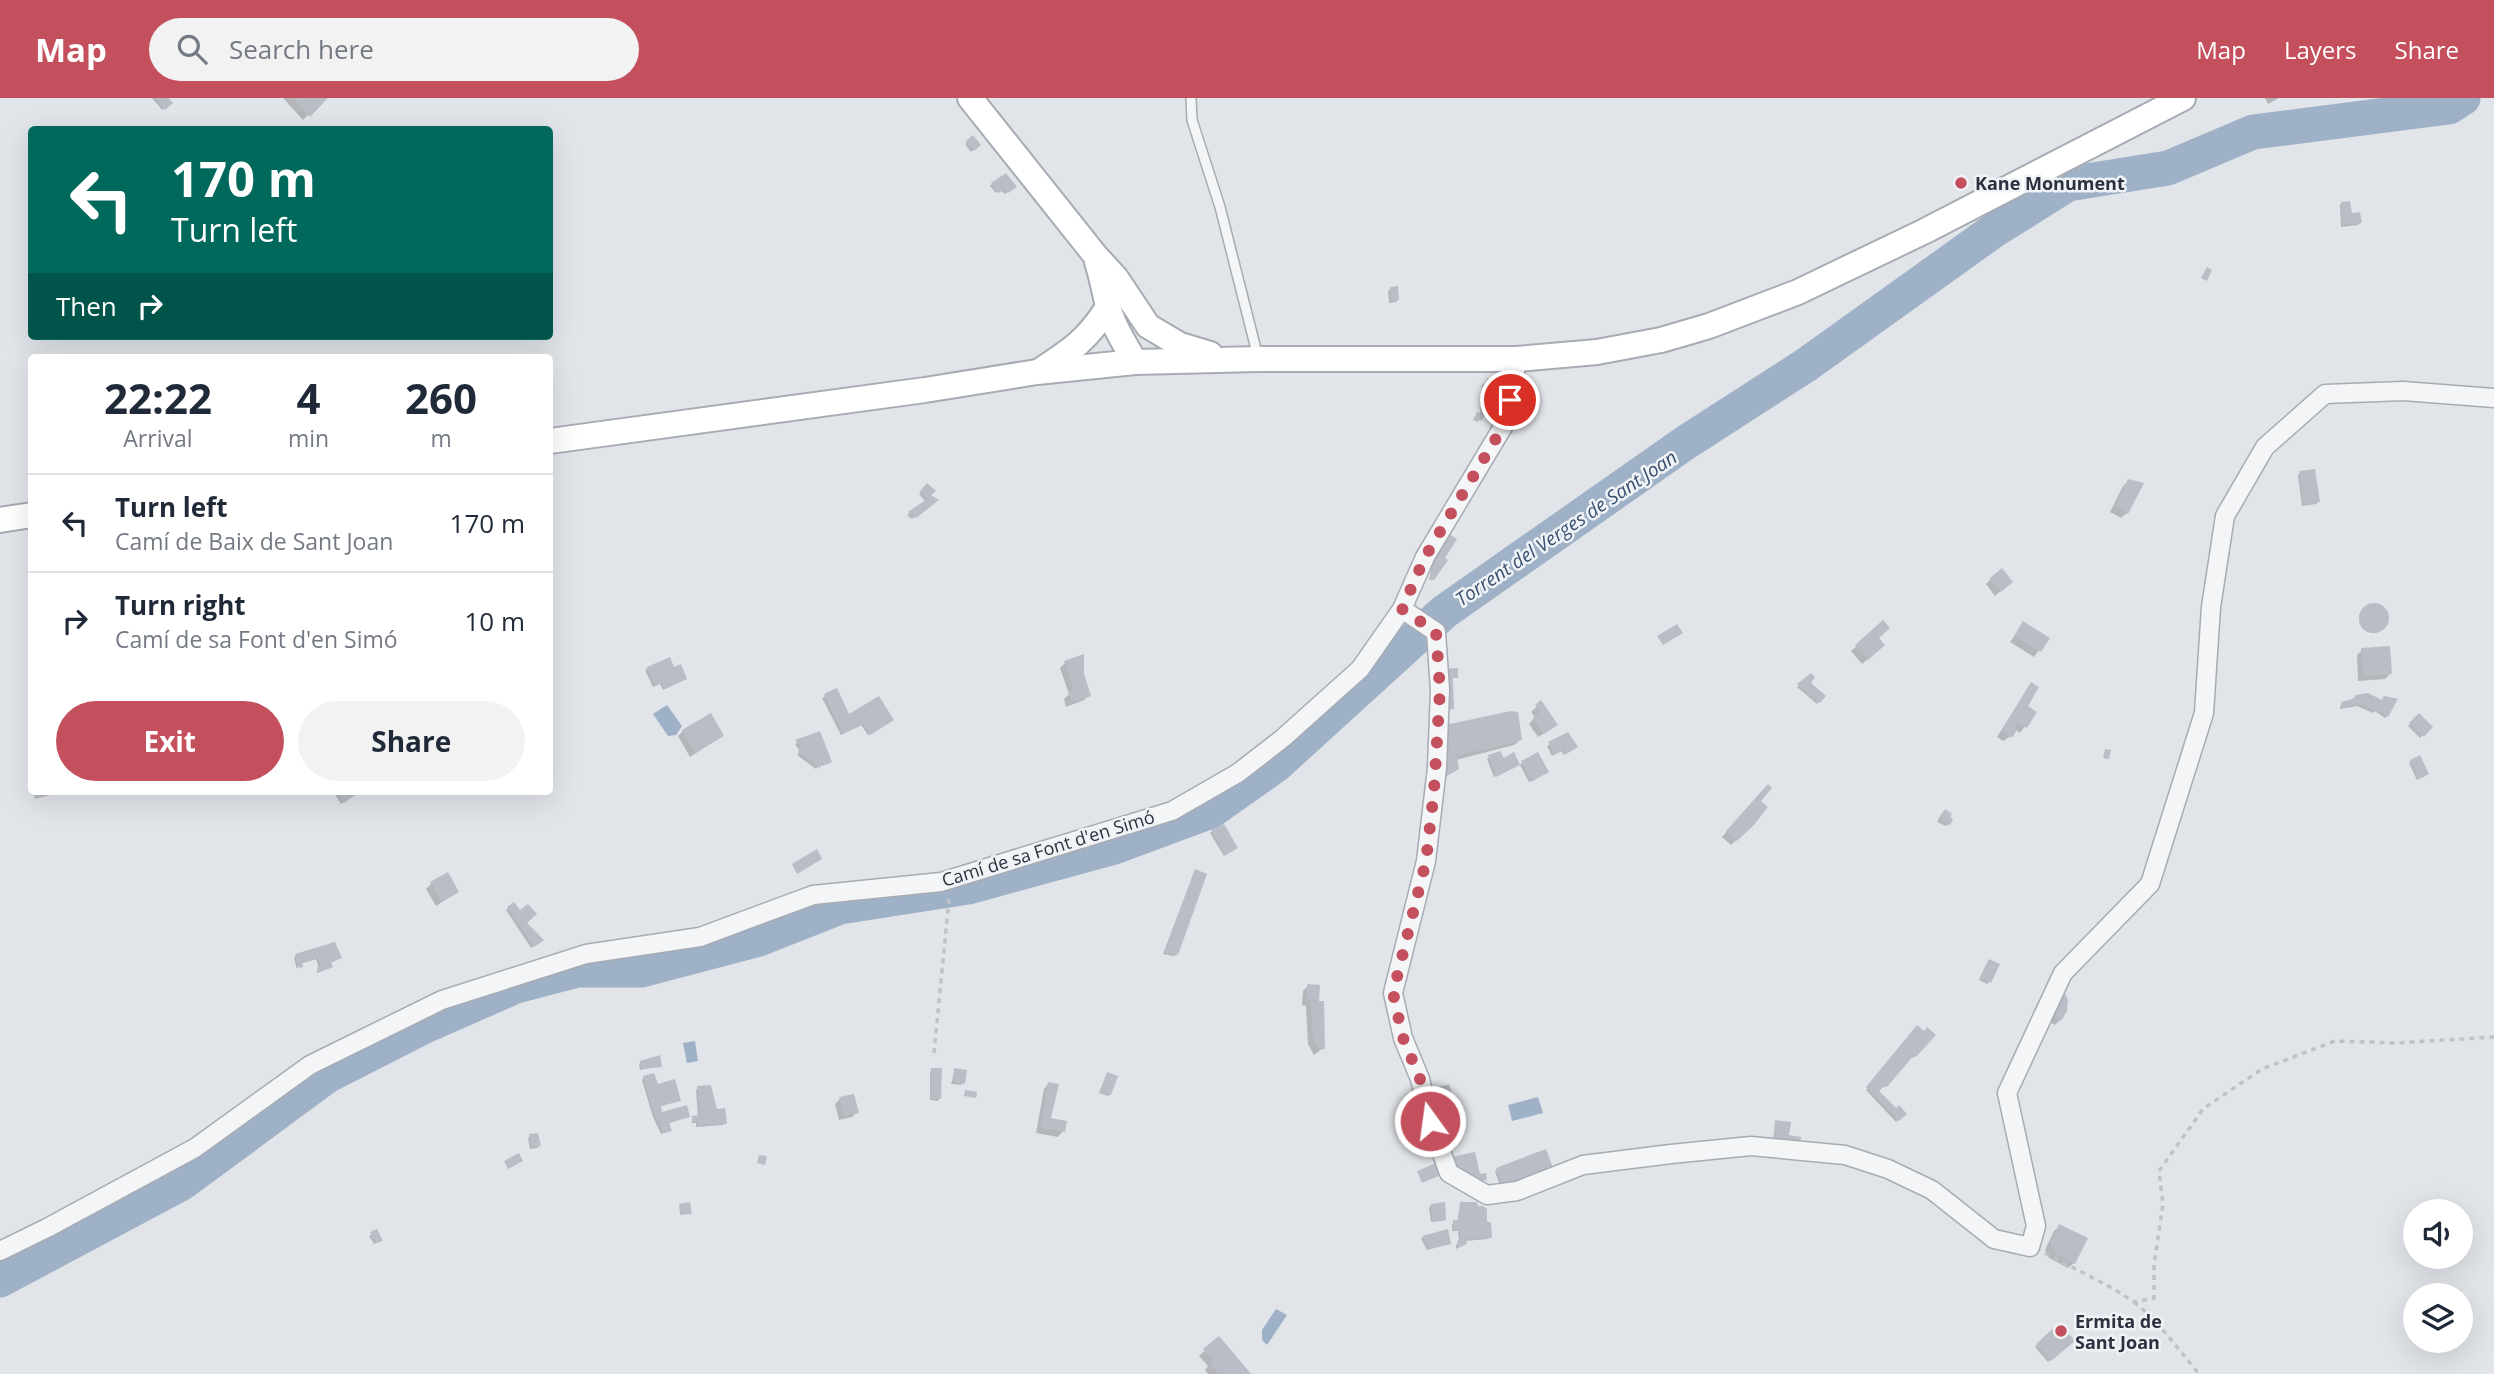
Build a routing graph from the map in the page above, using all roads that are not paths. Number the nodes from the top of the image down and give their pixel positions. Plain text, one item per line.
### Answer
1 (970, 98) edge
2 (1191, 98) edge
3 (2183, 98) edge
4 (1095, 255) junction
5 (1108, 307) junction
6 (1135, 310) junction
7 (1258, 359) junction
8 (1517, 359) junction
9 (1231, 360) junction
10 (1135, 362) junction
11 (1037, 372) junction
12 (2494, 398) edge
13 (553, 441) edge
14 (28, 516) edge
15 (0, 520) edge
16 (1402, 609) junction
17 (0, 1251) edge

1 - 4 main road
2 - 7 lane
3 - 8 main road
4 - 5 main road
4 - 6 main road
5 - 10 main road
5 - 11 main road
6 - 9 main road
6 - 10 main road
7 - 8 main road
7 - 9 main road
8 - 16 street, Camí de sa Font d'en Simó
9 - 10 main road
10 - 11 main road
11 - 13 main road
12 - 16 street
14 - 15 main road
16 - 17 street, Camí de sa Font d'en Simó

